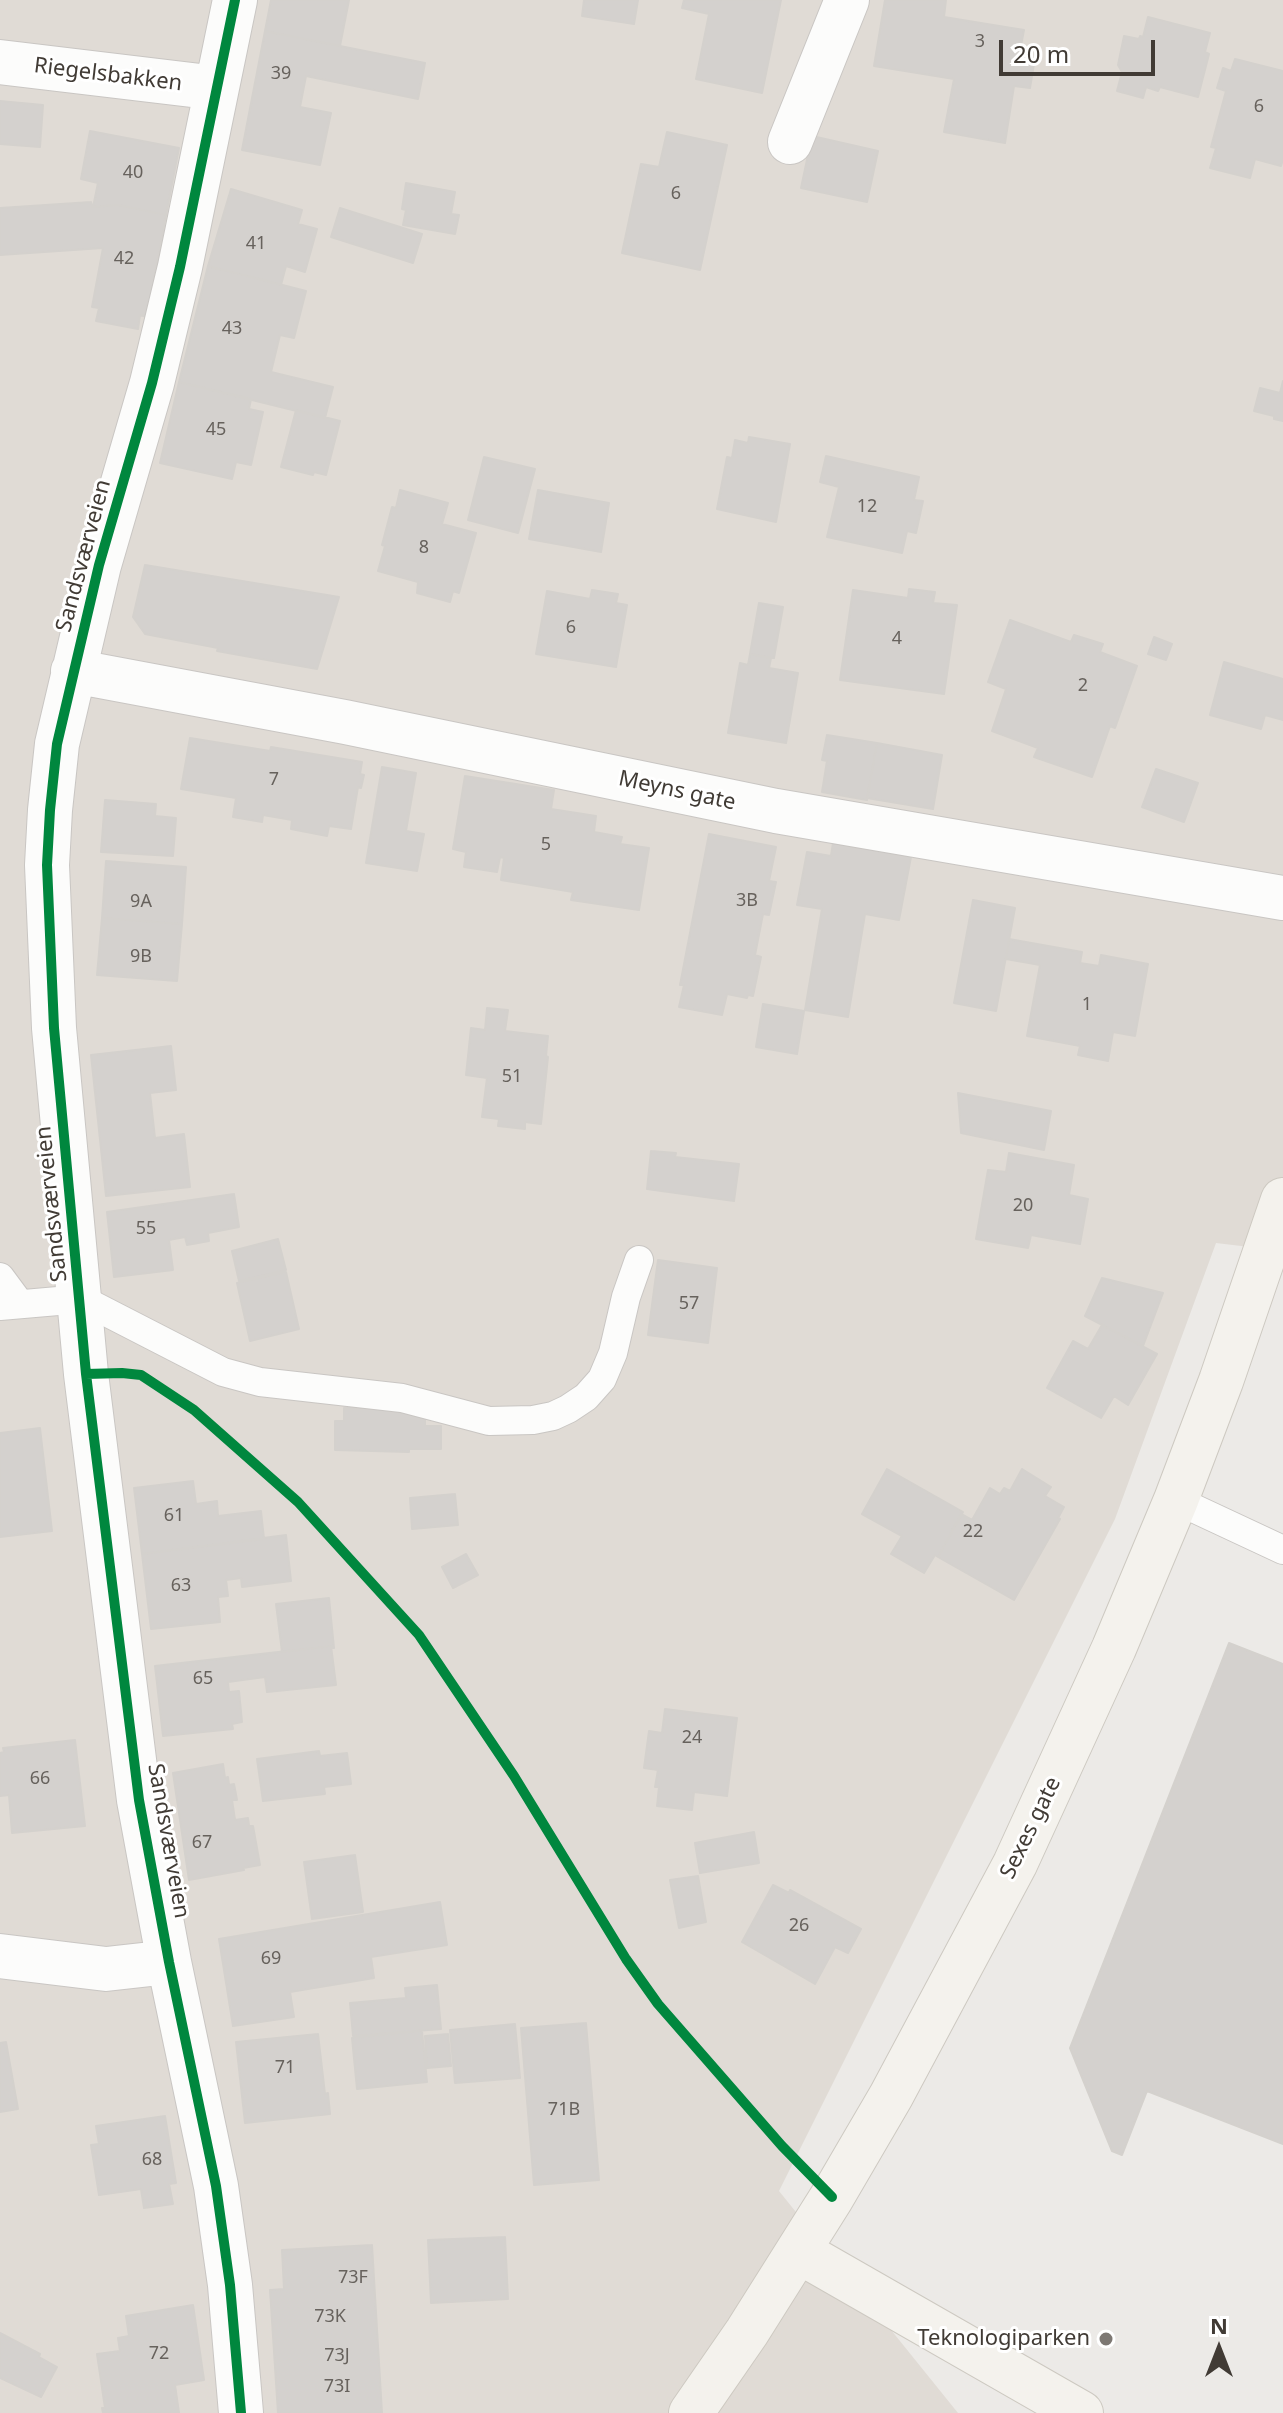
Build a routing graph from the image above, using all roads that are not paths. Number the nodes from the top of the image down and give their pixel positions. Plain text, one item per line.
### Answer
1 (235, 0) edge
2 (847, 0) edge
3 (0, 62) edge
4 (217, 88) junction
5 (790, 142) dead end
6 (73, 671) junction
7 (1283, 898) edge
8 (1283, 1200) edge
9 (639, 1260) dead end
10 (0, 1277) edge
11 (81, 1299) junction
12 (10, 1305) edge
13 (1176, 1500) junction
14 (1283, 1550) edge
15 (0, 1956) edge
16 (169, 1962) junction
17 (798, 2251) junction
18 (241, 2413) edge
19 (691, 2413) edge
20 (1081, 2413) edge

1 - 4 street, Sandsværveien
2 - 5 street
3 - 4 street, Riegelsbakken
4 - 6 street, Sandsværveien
6 - 7 street, Meyns gate
6 - 11 street, Sandsværveien
8 - 13 street, Sexes gate
9 - 11 lane
10 - 12 lane
11 - 12 lane
11 - 16 street, Sandsværveien
13 - 14 lane
13 - 17 street, Sexes gate
15 - 16 street
16 - 18 street, Sandsværveien
17 - 19 street, Sexes gate
17 - 20 street

